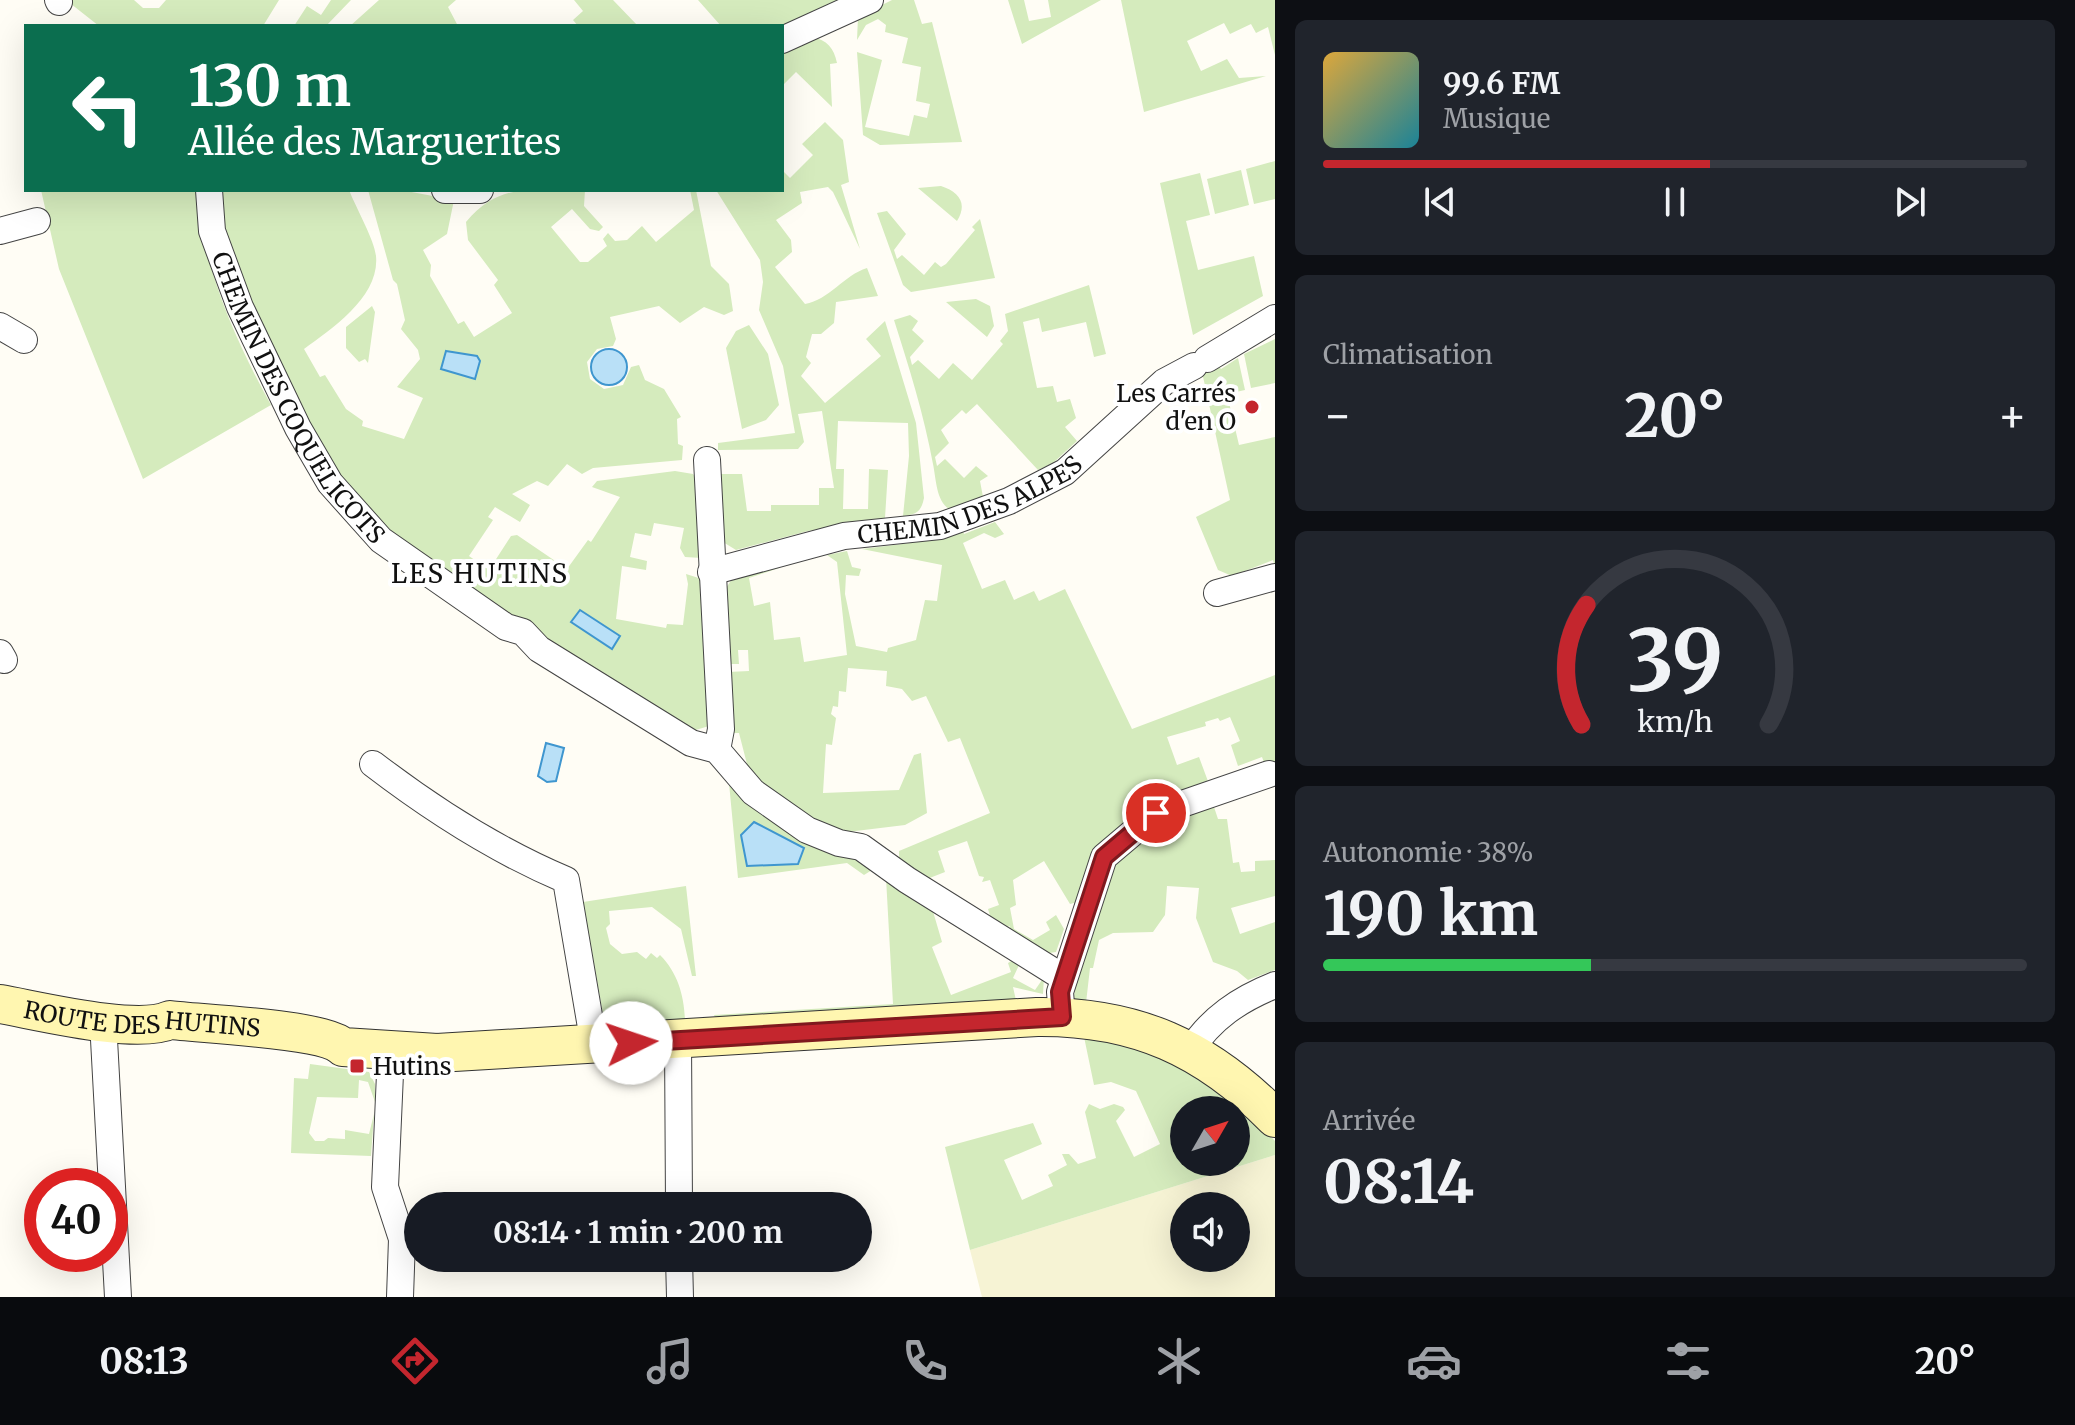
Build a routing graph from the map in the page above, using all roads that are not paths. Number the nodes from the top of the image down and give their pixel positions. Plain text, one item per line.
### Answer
1 (870, 0) edge
2 (784, 39) edge
3 (209, 192) edge
4 (37, 221) dead end
5 (0, 231) edge
6 (1275, 318) edge
7 (0, 326) edge
8 (24, 340) dead end
9 (707, 460) dead end
10 (711, 572) junction
11 (1275, 577) edge
12 (1217, 593) dead end
13 (717, 750) junction
14 (373, 764) dead end
15 (1269, 774) dead end
16 (1064, 978) junction
17 (1275, 985) edge
18 (0, 1004) edge
19 (1062, 1017) junction
20 (103, 1021) junction
21 (678, 1040) junction
22 (594, 1045) junction
23 (391, 1051) junction
24 (1190, 1051) junction
25 (1275, 1118) edge
26 (679, 1192) edge
27 (679, 1272) edge
28 (118, 1297) edge
29 (400, 1297) edge
30 (680, 1297) edge

1 - 2 street
3 - 13 street, CHEMIN DES COQUELICOTS
4 - 5 street
6 - 10 street, CHEMIN DES ALPES
7 - 8 street
9 - 10 street
10 - 13 street
11 - 12 street
13 - 16 street, CHEMIN DES COQUELICOTS
14 - 22 street
15 - 16 street
16 - 19 street
17 - 24 street
18 - 20 street, ROUTE DES HUTINS
19 - 21 street, ROUTE DES HUTINS
19 - 24 street, ROUTE DES HUTINS
20 - 23 street, ROUTE DES HUTINS
20 - 28 street
21 - 22 street, ROUTE DES HUTINS
21 - 26 street
22 - 23 street, ROUTE DES HUTINS
23 - 29 street
24 - 25 street, ROUTE DES HUTINS
27 - 30 street

